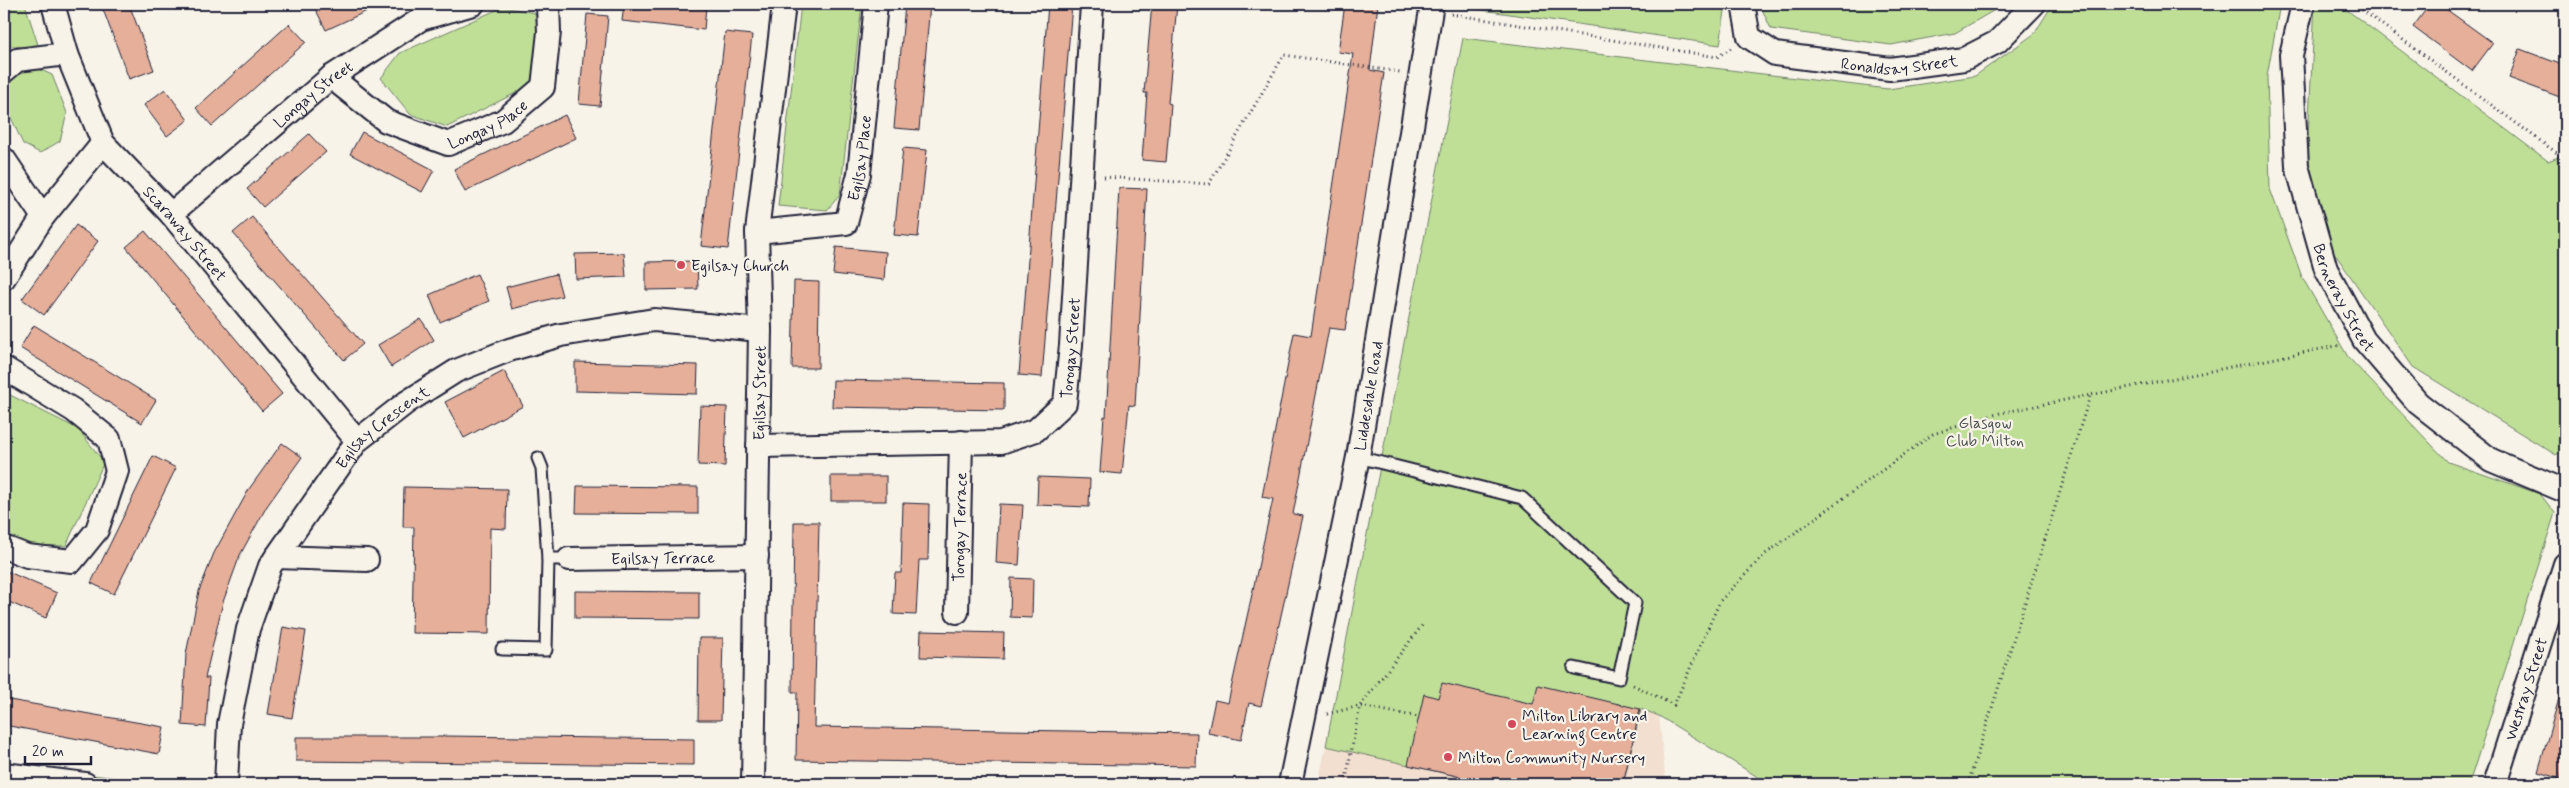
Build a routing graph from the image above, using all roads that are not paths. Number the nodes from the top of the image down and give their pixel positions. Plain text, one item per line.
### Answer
1 (53, 4) edge
2 (473, 4) edge
3 (548, 4) edge
4 (784, 4) edge
5 (876, 4) edge
6 (1092, 4) edge
7 (1743, 4) edge
8 (2034, 4) edge
9 (2303, 4) edge
10 (1432, 8) edge
11 (66, 54) junction
12 (4, 71) edge
13 (330, 78) junction
14 (103, 143) junction
15 (4, 159) edge
16 (171, 214) junction
17 (42, 217) junction
18 (757, 232) junction
19 (4, 278) edge
20 (760, 330) junction
21 (4, 368) edge
22 (356, 441) junction
23 (961, 442) junction
24 (758, 446) junction
25 (538, 458) dead end
26 (1358, 458) junction
27 (2565, 492) edge
28 (4, 547) edge
29 (757, 556) junction
30 (276, 557) junction
31 (558, 559) junction
32 (366, 560) dead end
33 (2565, 564) edge
34 (957, 612) dead end
35 (502, 650) dead end
36 (1574, 668) dead end
37 (4, 774) edge
38 (85, 784) edge
39 (226, 784) edge
40 (753, 784) edge
41 (1290, 784) edge
42 (2495, 784) edge

1 - 11 street, Scaraway Street
2 - 13 street, Longay Street
3 - 13 street, Longay Place
4 - 18 street, Egilsay Street
5 - 18 street, Egilsay Place
6 - 23 street, Torogay Street
7 - 8 street, Ronaldsay Street
9 - 27 street, Berneray Street
10 - 26 street, Liddesdale Road
11 - 12 street
11 - 14 street, Scaraway Street
13 - 16 street, Longay Street
14 - 16 street, Scaraway Street
14 - 17 street
15 - 17 street
16 - 22 street, Scaraway Street
17 - 19 street
18 - 20 street, Egilsay Street
20 - 22 street, Egilsay Crescent
20 - 24 street, Egilsay Street
21 - 28 street
22 - 30 street, Egilsay Crescent
23 - 24 street, Torogay Street
23 - 34 street, Torogay Terrace
24 - 29 street, Egilsay Street
25 - 31 lane
26 - 36 lane
26 - 41 street, Liddesdale Road
29 - 31 street, Egilsay Terrace
29 - 40 street, Egilsay Street
30 - 32 street
30 - 39 street, Egilsay Crescent
31 - 35 lane
33 - 42 street, Westray Street
37 - 38 street

